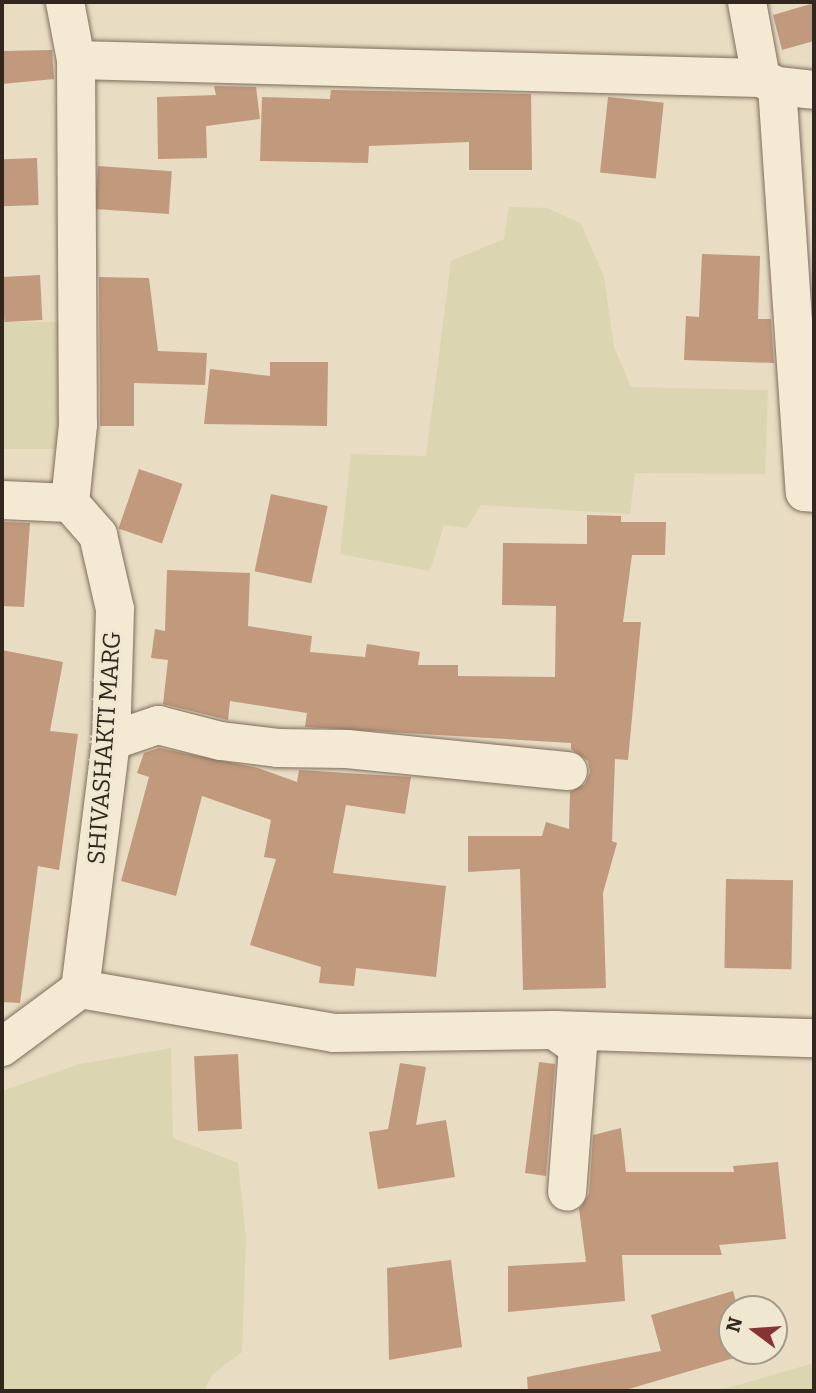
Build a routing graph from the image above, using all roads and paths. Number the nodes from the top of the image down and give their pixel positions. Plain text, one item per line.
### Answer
1 (65, 2) edge
2 (747, 2) edge
3 (76, 60) junction
4 (769, 82) junction
5 (814, 90) edge
6 (814, 493) edge
7 (2, 500) edge
8 (70, 503) junction
9 (111, 741) junction
10 (568, 771) dead end
11 (80, 989) junction
12 (554, 1030) junction
13 (814, 1038) edge
14 (2, 1047) edge
15 (568, 1192) dead end

1 - 3 street
2 - 4 street
3 - 4 street
3 - 8 street
4 - 5 street
4 - 6 street
7 - 8 street
8 - 9 street, SHIVASHAKTI MARG
9 - 10 street
9 - 11 street, SHIVASHAKTI MARG
11 - 12 street
11 - 14 street
12 - 13 street
12 - 15 street

